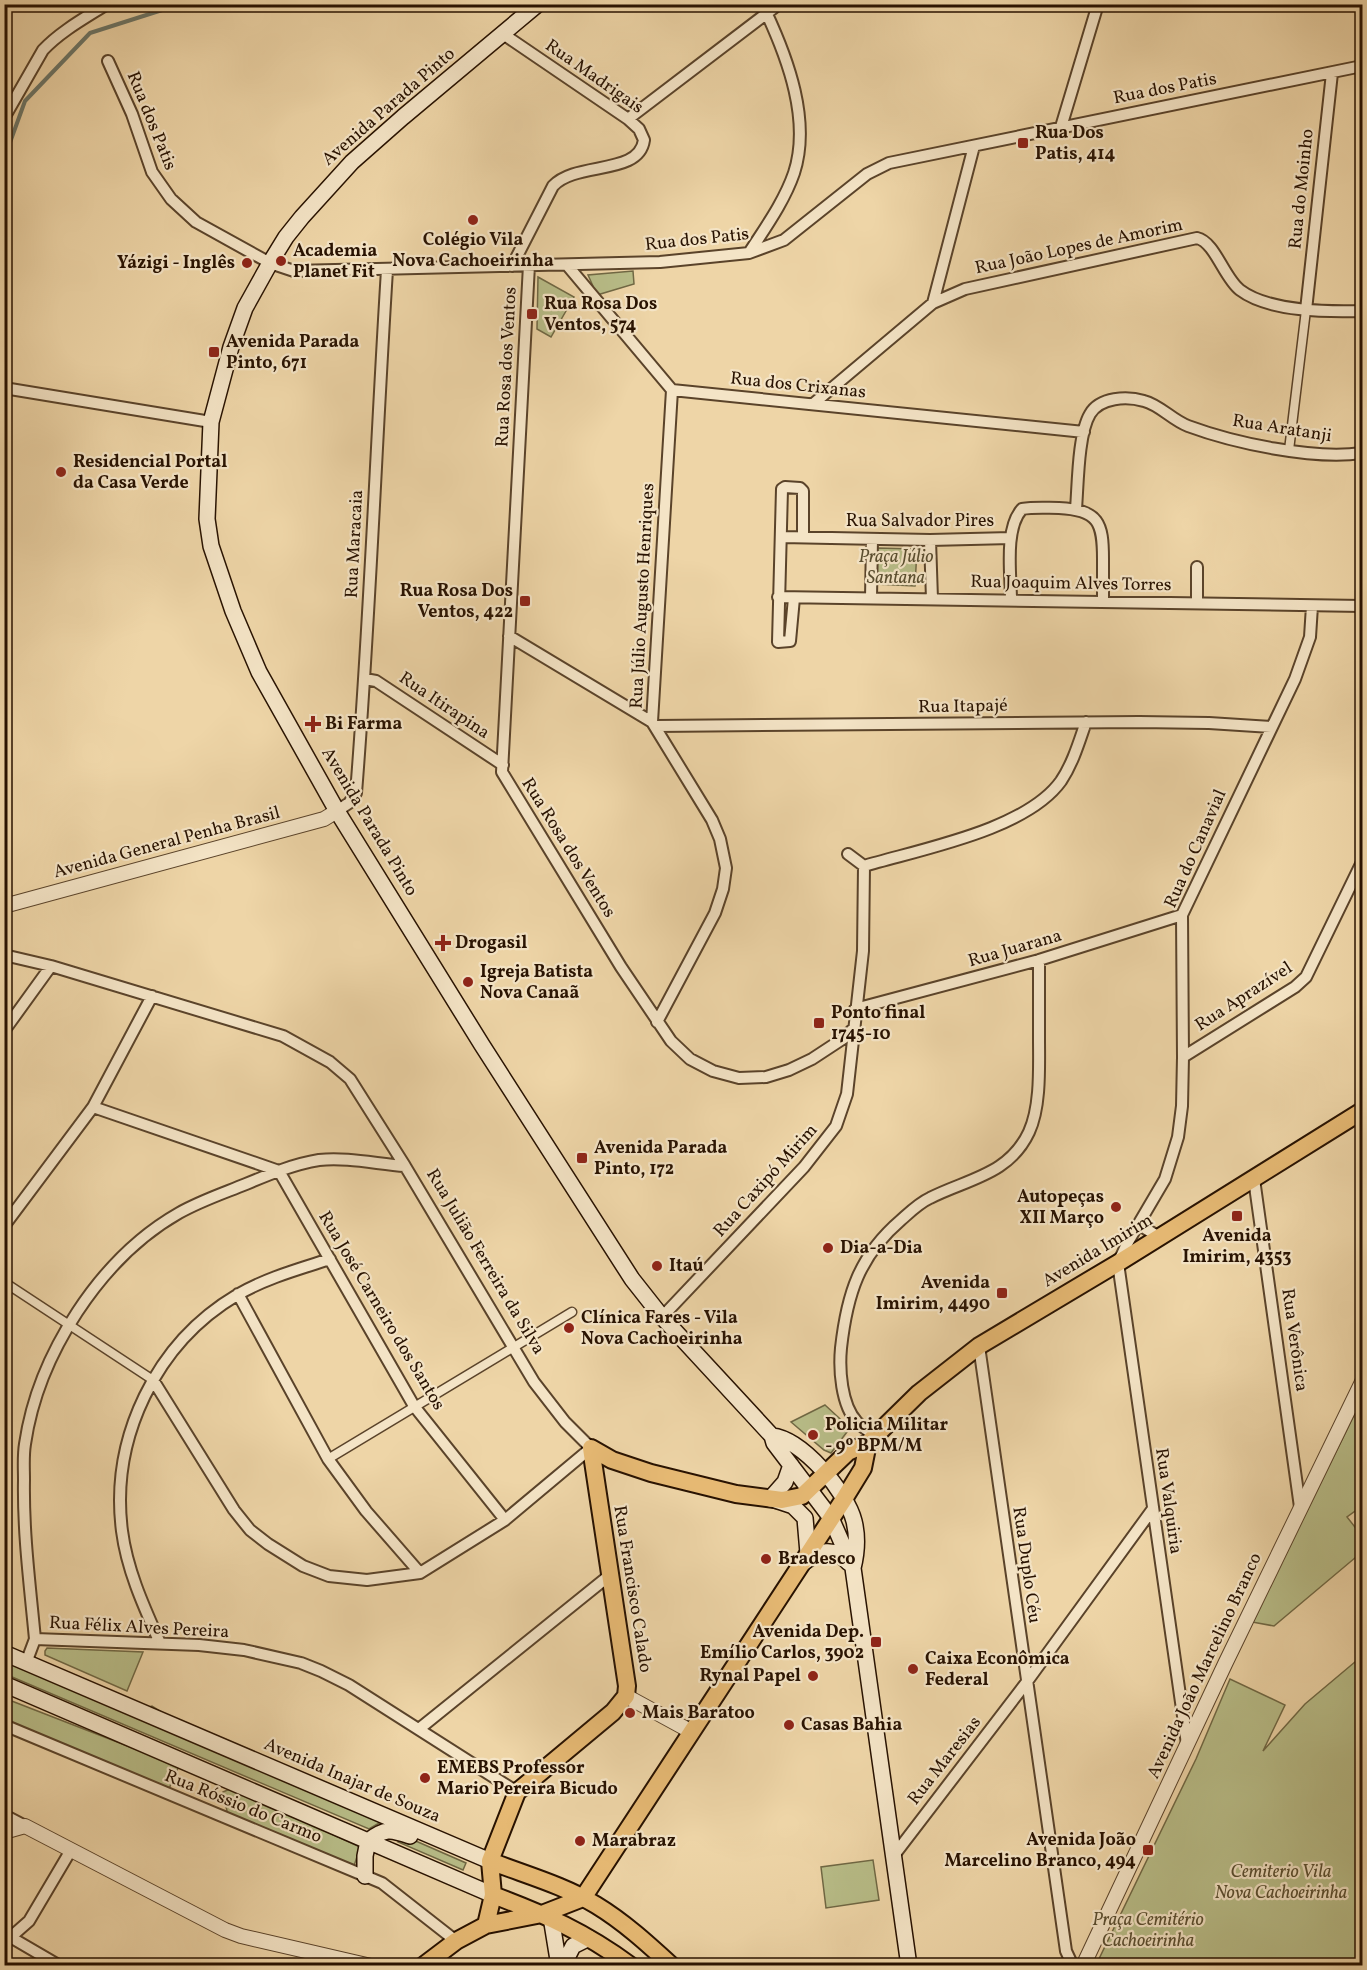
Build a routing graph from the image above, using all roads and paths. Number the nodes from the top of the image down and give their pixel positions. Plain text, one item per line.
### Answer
1 (107, 4) edge
2 (537, 4) edge
3 (779, 4) edge
4 (1098, 4) edge
5 (766, 12) junction
6 (503, 34) junction
7 (108, 61) dead end
8 (1362, 66) edge
9 (1332, 72) junction
10 (4, 118) edge
11 (628, 119) junction
12 (1061, 127) junction
13 (974, 146) junction
14 (749, 253) junction
15 (270, 263) junction
16 (529, 265) junction
17 (567, 265) junction
18 (512, 266) junction
19 (387, 270) junction
20 (933, 303) junction
21 (1306, 310) junction
22 (1362, 311) edge
23 (4, 388) edge
24 (672, 390) junction
25 (813, 404) junction
26 (211, 422) junction
27 (1084, 432) junction
28 (1289, 450) junction
29 (1362, 453) edge
30 (1076, 509) junction
31 (803, 536) junction
32 (782, 537) junction
33 (1011, 538) junction
34 (872, 539) junction
35 (930, 540) junction
36 (1197, 567) dead end
37 (778, 597) junction
38 (794, 598) junction
39 (871, 598) junction
40 (932, 599) junction
41 (1011, 600) junction
42 (1103, 601) junction
43 (1197, 603) junction
44 (1312, 606) junction
45 (1362, 606) edge
46 (509, 636) junction
47 (365, 679) junction
48 (1086, 722) junction
49 (654, 724) junction
50 (1271, 727) junction
51 (503, 765) junction
52 (337, 811) junction
53 (848, 854) dead end
54 (1362, 862) edge
55 (864, 866) junction
56 (4, 906) edge
57 (1182, 915) junction
58 (7, 953) edge
59 (1039, 960) junction
60 (51, 966) junction
61 (152, 996) junction
62 (855, 1009) junction
63 (657, 1022) junction
64 (854, 1028) junction
65 (4, 1031) edge
66 (1183, 1057) junction
67 (93, 1107) junction
68 (1362, 1111) edge
69 (405, 1167) junction
70 (279, 1171) junction
71 (1254, 1179) junction
72 (1141, 1220) junction
73 (4, 1226) edge
74 (1159, 1237) junction
75 (330, 1259) junction
76 (1118, 1263) junction
77 (4, 1282) edge
78 (238, 1294) junction
79 (572, 1312) dead end
80 (662, 1317) junction
81 (68, 1325) junction
82 (979, 1346) junction
83 (514, 1347) junction
84 (153, 1380) junction
85 (1362, 1382) edge
86 (414, 1406) junction
87 (772, 1436) junction
88 (872, 1440) junction
89 (591, 1448) junction
90 (328, 1459) junction
91 (790, 1465) junction
92 (826, 1474) junction
93 (809, 1489) junction
94 (770, 1499) junction
95 (844, 1499) junction
96 (1300, 1507) junction
97 (1152, 1510) junction
98 (831, 1518) junction
99 (505, 1521) junction
100 (804, 1559) junction
101 (853, 1568) junction
102 (420, 1574) junction
103 (610, 1575) junction
104 (35, 1639) junction
105 (160, 1643) junction
106 (4, 1653) edge
107 (26, 1663) junction
108 (1026, 1683) junction
109 (4, 1684) edge
110 (626, 1696) junction
111 (4, 1725) edge
112 (419, 1729) junction
113 (692, 1732) junction
114 (1187, 1744) junction
115 (517, 1792) junction
116 (4, 1815) edge
117 (25, 1826) junction
118 (4, 1832) edge
119 (436, 1838) junction
120 (368, 1841) junction
121 (71, 1850) junction
122 (892, 1858) junction
123 (490, 1860) junction
124 (365, 1876) junction
125 (493, 1895) junction
126 (583, 1898) junction
127 (547, 1916) junction
128 (486, 1925) junction
129 (589, 1938) junction
130 (8, 1941) edge
131 (456, 1941) junction
132 (60, 1965) edge
133 (372, 1965) edge
134 (423, 1965) edge
135 (561, 1965) edge
136 (631, 1965) edge
137 (672, 1965) edge
138 (909, 1965) edge
139 (1073, 1965) edge
140 (1083, 1965) edge

1 - 10 street
2 - 6 main road, Avenida Parada Pinto
3 - 5 street
4 - 12 street
5 - 11 street
5 - 14 street
6 - 11 street, Rua Madrigais
6 - 15 main road, Avenida Parada Pinto
7 - 15 street, Rua dos Patis
8 - 9 street, Rua dos Patis
9 - 12 street, Rua dos Patis
9 - 21 street, Rua do Moinho
11 - 18 street, Rua Madrigais
12 - 13 street, Rua dos Patis
13 - 14 street, Rua dos Patis
13 - 20 street
14 - 17 street, Rua dos Patis
15 - 19 street, Rua dos Patis
15 - 26 main road, Avenida Parada Pinto
16 - 17 street, Rua dos Patis
16 - 18 street, Rua dos Patis
16 - 46 street, Rua Rosa dos Ventos
17 - 24 street
18 - 19 street, Rua dos Patis
19 - 47 street, Rua Maracaia
20 - 21 street, Rua João Lopes de Amorim
20 - 25 street, Rua João Lopes de Amorim
21 - 22 street, Rua João Lopes de Amorim
21 - 28 street
23 - 26 street
24 - 25 street, Rua dos Crixanas
24 - 49 street, Rua Júlio Augusto Henriques
25 - 27 street, Rua dos Crixanas
26 - 52 main road, Avenida Parada Pinto
27 - 28 street, Rua Aratanji
27 - 30 street, Rua Aratanji
28 - 29 street, Rua Aratanji
30 - 33 street, Rua Salvador Pires
30 - 42 street
31 - 32 street, Rua Salvador Pires
31 - 32 street
31 - 34 street, Rua Salvador Pires
32 - 37 street
33 - 35 street, Rua Salvador Pires
33 - 41 street
34 - 35 street, Rua Salvador Pires
34 - 39 street
35 - 40 street
36 - 43 street
37 - 38 street, Rua Joaquim Alves Torres
37 - 38 street
38 - 39 street, Rua Joaquim Alves Torres
39 - 40 street, Rua Joaquim Alves Torres
40 - 41 street, Rua Joaquim Alves Torres
41 - 42 street, Rua Joaquim Alves Torres
42 - 43 street, Rua Joaquim Alves Torres
43 - 44 street, Rua Joaquim Alves Torres
44 - 45 street, Rua Joaquim Alves Torres
44 - 50 street, Rua do Canavial
46 - 49 street
46 - 51 street, Rua Rosa dos Ventos
47 - 51 street, Rua Itirapina
47 - 52 street, Rua Maracaia
48 - 49 street, Rua Itapajé
48 - 50 street, Rua Itapajé
48 - 55 street
49 - 63 street, Rua Júlio Augusto Henriques
50 - 57 street, Rua do Canavial
51 - 63 street, Rua Rosa dos Ventos
52 - 56 street, Avenida General Penha Brasil
52 - 80 main road, Avenida Parada Pinto
53 - 55 street
54 - 66 street, Rua Aprazível
55 - 62 street, Rua Caxipó Mirim
57 - 59 street, Rua Juarana
57 - 66 street, Rua do Canavial
58 - 60 street
59 - 62 street, Rua Juarana
59 - 88 street
60 - 61 street
60 - 65 street
61 - 67 street
61 - 69 street
62 - 64 street, Rua Caxipó Mirim
63 - 64 street, Rua Rosa dos Ventos
64 - 80 street, Rua Caxipó Mirim
66 - 72 street, Rua do Canavial
67 - 70 street
67 - 73 street
68 - 71 main road, Avenida Imirim
69 - 70 street, Rua Julião Ferreira da Silva
69 - 83 street, Rua Julião Ferreira da Silva
70 - 75 street, Rua José Carneiro dos Santos
70 - 81 street, Rua Julião Ferreira da Silva
71 - 74 main road, Avenida Imirim
71 - 96 street, Rua Verônica
72 - 74 street
72 - 76 street, Rua do Canavial
74 - 76 main road, Avenida Imirim
75 - 78 street
75 - 86 street, Rua José Carneiro dos Santos
76 - 82 main road, Avenida Imirim
76 - 97 street, Rua Valquiria
77 - 81 street
78 - 84 street
78 - 90 street
79 - 83 street
80 - 87 main road, Avenida Parada Pinto
81 - 84 street
81 - 104 street, Rua Julião Ferreira da Silva
82 - 88 main road, Avenida Imirim
82 - 108 street, Rua Duplo Céu
83 - 86 street
83 - 89 street, Rua Julião Ferreira da Silva
84 - 102 street
84 - 105 street
85 - 96 street, Avenida João Marcelino Branco
86 - 90 street
86 - 99 street, Rua José Carneiro dos Santos
87 - 91 main road, Avenida Parada Pinto
87 - 92 main road, Avenida Parada Pinto
88 - 92 main road, Avenida Imirim
88 - 95 main road
89 - 94 main road, Rua Julião Ferreira da Silva
89 - 99 street
89 - 103 main road, Rua Francisco Calado
90 - 102 street
91 - 93 main road, Avenida Parada Pinto
91 - 94 main road
92 - 93 main road, Avenida Imirim
92 - 95 main road, Avenida Parada Pinto
93 - 94 main road, Rua Julião Ferreira da Silva
93 - 98 main road, Avenida Parada Pinto
94 - 100 main road
95 - 98 main road
95 - 101 main road, Avenida Parada Pinto
96 - 114 street, Avenida João Marcelino Branco
97 - 108 street, Rua Maresias
97 - 114 street, Rua Valquiria
98 - 100 main road
98 - 101 main road, Avenida Parada Pinto
99 - 102 street
100 - 101 main road
100 - 113 main road
101 - 122 main road
103 - 110 main road, Rua Francisco Calado
103 - 112 street
104 - 105 street, Rua Félix Alves Pereira
104 - 107 street, Rua Félix Alves Pereira
105 - 112 street, Rua Félix Alves Pereira
106 - 107 main road, Avenida Inajar de Souza
107 - 119 main road, Avenida Inajar de Souza
108 - 122 street, Rua Maresias
108 - 139 street, Rua Duplo Céu
109 - 120 main road
110 - 113 street, Rua Francisco Calado
110 - 115 main road
111 - 124 street, Rua Róssio do Carmo
112 - 115 street, Rua Félix Alves Pereira
113 - 126 main road
114 - 140 street, Avenida João Marcelino Branco
115 - 123 main road
116 - 117 street
117 - 118 street
117 - 121 street
119 - 120 main road
119 - 123 main road, Avenida Inajar de Souza
120 - 124 main road
120 - 125 main road
121 - 130 street
121 - 133 street
122 - 138 main road
123 - 125 main road
123 - 126 main road, Avenida Inajar de Souza
124 - 131 street, Rua Róssio do Carmo
125 - 127 main road
125 - 128 main road
126 - 127 main road
126 - 137 main road, Avenida Inajar de Souza
127 - 128 main road
127 - 129 main road
127 - 135 main road
128 - 131 main road
129 - 135 main road
129 - 136 main road
130 - 132 street
131 - 134 main road

